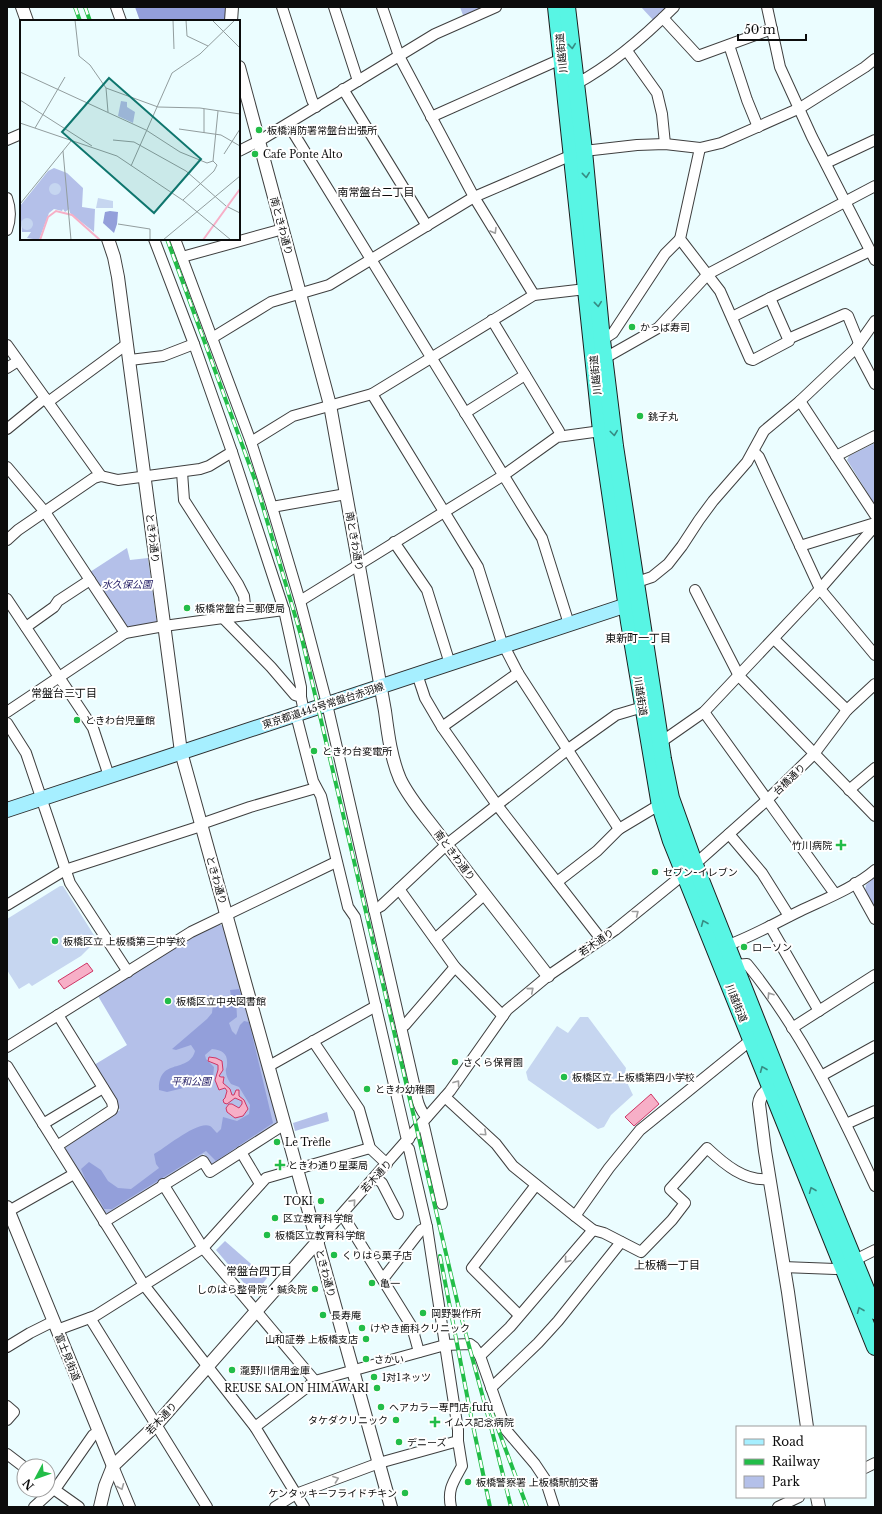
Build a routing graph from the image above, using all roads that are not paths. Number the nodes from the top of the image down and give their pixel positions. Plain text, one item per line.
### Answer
1 (22, 7) edge
2 (116, 7) edge
3 (232, 7) edge
4 (282, 7) edge
5 (334, 7) edge
6 (382, 7) edge
7 (496, 7) edge
8 (556, 7) edge
9 (567, 7) edge
10 (674, 7) edge
11 (767, 7) edge
12 (663, 18) junction
13 (28, 20) edge
14 (121, 20) edge
15 (231, 20) edge
16 (772, 29) junction
17 (728, 45) junction
18 (627, 51) junction
19 (399, 56) junction
20 (561, 59) junction
21 (874, 65) edge
22 (240, 71) edge
23 (358, 80) junction
24 (576, 84) junction
25 (343, 89) junction
26 (316, 106) junction
27 (800, 108) junction
28 (431, 117) junction
29 (288, 124) junction
30 (758, 127) junction
31 (20, 134) edge
32 (7, 140) edge
33 (875, 140) edge
34 (259, 141) junction
35 (665, 144) junction
36 (700, 148) junction
37 (240, 150) edge
38 (578, 153) junction
39 (826, 163) junction
40 (875, 186) edge
41 (474, 197) junction
42 (7, 198) edge
43 (846, 202) junction
44 (427, 226) junction
45 (283, 229) junction
46 (7, 230) edge
47 (680, 239) junction
48 (108, 240) edge
49 (154, 240) edge
50 (175, 240) edge
51 (872, 255) edge
52 (182, 257) junction
53 (372, 260) junction
54 (708, 274) junction
55 (586, 289) junction
56 (301, 293) junction
57 (534, 295) junction
58 (770, 298) junction
59 (732, 318) junction
60 (492, 320) junction
61 (875, 321) edge
62 (212, 338) junction
63 (788, 339) junction
64 (602, 340) junction
65 (127, 344) junction
66 (194, 344) junction
67 (7, 345) edge
68 (858, 345) junction
69 (431, 357) junction
70 (605, 358) junction
71 (130, 360) junction
72 (18, 361) junction
73 (7, 368) edge
74 (525, 375) junction
75 (875, 384) edge
76 (372, 394) junction
77 (46, 400) junction
78 (800, 401) junction
79 (330, 405) junction
80 (465, 413) junction
81 (7, 429) edge
82 (601, 431) junction
83 (560, 436) junction
84 (875, 436) edge
85 (251, 442) junction
86 (232, 452) junction
87 (754, 452) junction
88 (836, 456) junction
89 (7, 467) edge
90 (182, 472) junction
91 (504, 475) junction
92 (101, 476) junction
93 (145, 476) junction
94 (346, 494) junction
95 (272, 507) junction
96 (45, 512) junction
97 (444, 512) junction
98 (875, 515) edge
99 (875, 523) edge
100 (875, 526) edge
101 (7, 540) edge
102 (394, 542) junction
103 (800, 546) junction
104 (359, 564) junction
105 (90, 580) junction
106 (630, 584) junction
107 (820, 589) junction
108 (695, 590) dead end
109 (7, 599) edge
110 (300, 601) junction
111 (633, 603) junction
112 (284, 610) junction
113 (246, 615) junction
114 (223, 618) junction
115 (569, 624) junction
116 (164, 626) junction
117 (26, 627) junction
118 (125, 633) junction
119 (774, 639) junction
120 (504, 646) junction
121 (875, 655) edge
122 (450, 664) junction
123 (518, 673) junction
124 (417, 674) junction
125 (738, 676) junction
126 (59, 677) junction
127 (875, 684) edge
128 (381, 686) junction
129 (301, 697) junction
130 (327, 704) junction
131 (643, 707) junction
132 (847, 710) junction
133 (7, 712) edge
134 (704, 712) junction
135 (300, 713) junction
136 (7, 723) edge
137 (442, 726) junction
138 (661, 742) junction
139 (567, 750) junction
140 (181, 752) junction
141 (814, 754) junction
142 (875, 768) edge
143 (109, 776) junction
144 (316, 788) junction
145 (849, 790) junction
146 (41, 799) junction
147 (767, 800) junction
148 (497, 805) junction
149 (660, 806) junction
150 (7, 810) edge
151 (875, 816) edge
152 (201, 825) junction
153 (619, 829) junction
154 (729, 834) junction
155 (446, 845) junction
156 (336, 862) junction
157 (65, 870) junction
158 (690, 870) junction
159 (875, 870) edge
160 (558, 882) junction
161 (855, 883) junction
162 (399, 889) junction
163 (485, 894) junction
164 (836, 894) junction
165 (7, 906) edge
166 (374, 910) junction
167 (227, 915) junction
168 (789, 916) junction
169 (875, 919) edge
170 (770, 926) junction
171 (435, 939) junction
172 (601, 939) junction
173 (721, 948) junction
174 (734, 965) junction
175 (455, 967) junction
176 (128, 972) junction
177 (548, 976) junction
178 (875, 976) edge
179 (376, 1006) junction
180 (819, 1011) junction
181 (58, 1015) junction
182 (503, 1016) junction
183 (401, 1026) junction
184 (792, 1028) junction
185 (751, 1040) junction
186 (313, 1041) junction
187 (875, 1046) edge
188 (7, 1047) edge
189 (7, 1066) edge
190 (269, 1066) junction
191 (821, 1076) junction
192 (776, 1086) junction
193 (103, 1088) junction
194 (446, 1097) junction
195 (875, 1111) edge
196 (424, 1121) junction
197 (43, 1124) junction
198 (285, 1124) junction
199 (846, 1124) junction
200 (406, 1142) junction
201 (57, 1146) junction
202 (370, 1148) junction
203 (241, 1152) junction
204 (387, 1164) junction
205 (297, 1168) junction
206 (74, 1174) junction
207 (376, 1177) junction
208 (769, 1180) junction
209 (163, 1184) junction
210 (260, 1184) junction
211 (536, 1184) junction
212 (875, 1186) edge
213 (442, 1204) dead end
214 (8, 1210) edge
215 (342, 1214) junction
216 (398, 1214) dead end
217 (575, 1216) junction
218 (104, 1222) junction
219 (427, 1227) junction
220 (593, 1230) junction
221 (318, 1242) junction
222 (621, 1242) junction
223 (203, 1248) junction
224 (875, 1250) edge
225 (849, 1264) junction
226 (783, 1267) junction
227 (383, 1278) junction
228 (144, 1285) junction
229 (257, 1310) junction
230 (875, 1311) edge
231 (519, 1315) junction
232 (90, 1318) junction
233 (55, 1326) junction
234 (445, 1345) junction
235 (7, 1347) edge
236 (875, 1347) edge
237 (419, 1352) junction
238 (480, 1356) junction
239 (207, 1367) junction
240 (353, 1370) junction
241 (316, 1381) junction
242 (492, 1388) junction
243 (7, 1406) edge
244 (7, 1420) edge
245 (156, 1425) junction
246 (807, 1426) edge
247 (255, 1427) junction
248 (99, 1432) junction
249 (458, 1441) junction
250 (7, 1454) edge
251 (16, 1461) edge
252 (379, 1463) junction
253 (875, 1463) edge
254 (113, 1466) junction
255 (866, 1468) edge
256 (56, 1486) edge
257 (56, 1493) edge
258 (296, 1494) junction
259 (41, 1498) edge
260 (798, 1498) edge
261 (65, 1503) edge
262 (34, 1507) edge
263 (79, 1507) edge
264 (100, 1507) edge
265 (130, 1507) edge
266 (207, 1507) edge
267 (275, 1507) edge
268 (304, 1507) edge
269 (392, 1507) edge
270 (451, 1507) edge
271 (554, 1507) edge
272 (778, 1507) edge

1 - 13 street
2 - 14 street
3 - 15 street
4 - 26 street
5 - 23 street
6 - 19 street
7 - 19 street
8 - 20 highway, 川越街道
9 -> 24 highway, 川越街道
10 - 12 street
11 - 16 street
12 - 17 street
12 - 18 street
16 - 17 street
16 - 27 street
17 - 30 street
18 - 24 street
18 - 35 street
19 - 23 street
19 - 28 street
20 - 28 street
20 - 38 highway, 川越街道
21 - 27 street
22 - 34 street, 南ときわ通り
23 - 25 street
24 - 38 highway, 川越街道
25 - 26 street
25 - 44 street
26 - 29 street
27 - 30 street
27 - 39 street
28 - 41 street
29 - 34 street
29 - 53 street
30 - 36 street
31 - 32 street
33 - 39 street
34 - 37 street
34 - 45 street, 南ときわ通り
35 - 36 street
35 - 38 street
36 - 47 street
38 - 41 street
38 - 55 highway, 川越街道
38 -> 64 highway, 川越街道
39 - 43 street
40 - 43 street
41 - 44 street
41 -> 57 street
42 - 46 street
43 - 51 street
43 - 54 street
44 - 53 street
45 - 52 street
45 - 56 street, 南ときわ通り
47 - 54 street
47 - 64 street
48 - 65 street, ときわ通り
49 - 66 street
50 - 52 street
51 - 58 street
52 - 62 street
53 - 56 street
53 - 69 street
54 - 59 street
54 - 70 street
55 - 57 street
55 - 82 highway, 川越街道
56 - 62 street
56 - 79 street, 南ときわ通り
57 - 60 street
58 - 59 street
58 - 63 street
59 - 63 street
60 - 69 street
60 - 74 street
61 - 68 street
62 - 85 street
63 - 68 street
64 - 70 highway, 川越街道
65 - 71 street, ときわ通り
65 - 77 street
66 - 71 street
66 - 86 street
67 - 72 street
68 - 75 street
68 - 78 street
69 - 76 street
69 - 80 street
70 -> 106 highway, 川越街道
71 - 93 street, ときわ通り
72 - 73 street
72 - 77 street
74 - 80 street
74 - 83 street
76 - 79 street
76 - 97 street
77 - 81 street
77 - 92 street
78 - 87 street
78 - 88 street
79 - 85 street
79 - 94 street, 南ときわ通り
80 - 91 street
82 - 83 street
82 - 106 highway, 川越街道
83 - 91 street
84 - 88 street
85 - 95 street
86 - 90 street
86 - 112 street
87 - 103 street
87 - 106 street
88 - 98 street
89 - 96 street
90 - 93 street
90 - 113 street
91 - 97 street
91 - 115 street
92 - 93 street
92 - 96 street
93 - 116 street, ときわ通り
94 - 95 street
94 - 104 street, 南ときわ通り
95 - 110 street
96 - 101 street
96 - 105 street
97 - 102 street
97 - 120 street
99 - 103 street
100 - 107 street
102 - 104 street
102 - 122 street
103 - 107 street
104 - 110 street
104 - 128 street, 南ときわ通り
105 - 117 street
105 - 118 street
106 - 111 highway, 川越街道
107 - 119 street
107 - 121 street
108 - 125 street
109 - 117 street
110 - 130 street
111 - 115 main road, 東京都道445号常盤台赤羽線
111 - 131 highway, 川越街道
111 - 138 highway, 川越街道
112 - 113 street
112 - 129 street
113 - 114 street
114 - 116 street
114 - 129 street
115 - 120 main road, 東京都道445号常盤台赤羽線
116 - 118 street
116 - 140 street, ときわ通り
117 - 126 street
118 - 126 street
119 - 125 street
119 - 132 street
120 - 122 main road, 東京都道445号常盤台赤羽線
120 - 123 street
122 - 124 main road, 東京都道445号常盤台赤羽線
123 - 137 street
123 - 139 street
124 - 128 main road, 東京都道445号常盤台赤羽線
124 - 137 street
125 - 134 street
125 - 141 street
126 - 133 street
126 - 143 street
127 - 132 street, 台橋通り
128 - 130 main road, 東京都道445号常盤台赤羽線
128 - 155 street, 南ときわ通り
129 - 135 street
130 - 135 main road, 東京都道445号常盤台赤羽線
130 - 166 street
131 - 139 street
131 - 149 highway, 川越街道
132 - 141 street, 台橋通り
134 - 138 street
134 - 147 street
135 - 140 main road, 東京都道445号常盤台赤羽線
135 - 144 street
136 - 146 street
137 - 148 street
138 - 158 highway, 川越街道
139 - 148 street
139 - 153 street
140 - 143 main road, 東京都道445号常盤台赤羽線
140 - 152 street, ときわ通り
141 - 145 street
141 - 147 street, 台橋通り
142 - 145 street
143 - 146 main road, 東京都道445号常盤台赤羽線
144 - 152 street
144 - 156 street
145 - 151 street
146 - 150 main road, 東京都道445号常盤台赤羽線
146 - 157 street
147 - 154 street, 台橋通り
147 - 164 street
148 - 155 street
148 - 160 street
149 - 153 street
149 - 158 highway, 川越街道
152 - 157 street
152 - 167 street, ときわ通り
153 - 160 street
154 - 158 street, 台橋通り
154 - 168 street
155 - 162 street
155 - 163 street, 南ときわ通り
156 - 167 street
156 - 179 street
157 - 165 street
157 - 176 street
172 -> 158 street, 若木通り
158 - 173 highway, 川越街道
159 - 161 street
160 - 172 street
161 - 164 street
161 - 169 street
162 - 166 street
162 - 171 street
163 - 171 street
163 - 177 street, 南ときわ通り
164 - 168 street
166 - 183 street
167 - 176 street
167 - 190 street, ときわ通り
168 - 170 street
170 - 173 street
170 - 180 street
171 - 175 street
172 - 177 street, 若木通り
173 - 174 highway, 川越街道
173 - 185 highway, 川越街道
184 -> 174 street
174 - 192 highway, 川越街道
175 - 182 street
175 - 183 street
176 - 181 street
182 -> 177 street, 若木通り
178 - 180 street
179 - 186 street
179 - 200 street
180 - 184 street
181 - 188 street
181 - 193 street
194 -> 182 street, 若木通り
183 - 196 street
184 - 191 street
192 -> 185 highway, 川越街道
185 - 217 street
186 - 190 street
186 - 202 street
187 - 191 street
189 - 197 street
190 - 198 street, ときわ通り
191 - 199 street
192 - 208 street
192 - 225 highway, 川越街道
193 - 197 street
193 - 201 street
194 - 196 street, 若木通り
194 -> 211 street
195 - 199 street
196 - 200 street, 若木通り
196 - 213 street
197 - 201 street
198 - 203 street
198 - 205 street, ときわ通り
199 - 212 street
200 - 204 street, 若木通り
200 - 219 street
201 - 206 street
202 - 204 street
202 - 205 street
203 - 209 street
203 - 210 street
204 - 207 street, 若木通り
205 - 210 street
205 - 221 street, ときわ通り
206 - 214 street
206 - 218 street
215 -> 207 street, 若木通り
207 - 216 street
208 - 222 street
208 - 226 street
209 - 218 street
209 - 223 street
210 - 223 street
211 - 217 street
211 - 231 street
214 - 233 street, 富士見街道
215 - 221 street, 若木通り
215 - 227 street
217 - 220 street
218 - 228 street
219 - 227 street
219 - 234 street
220 - 222 street
220 -> 231 street
221 - 229 street, 若木通り
221 - 240 street, ときわ通り
222 - 242 street
223 - 228 street
223 - 229 street
224 - 225 street
225 - 226 street
225 - 230 highway, 川越街道
236 -> 225 highway, 川越街道
226 - 246 street
227 - 237 street
228 - 232 street
228 - 239 street
229 - 239 street, 若木通り
229 - 241 street
231 - 238 street
232 - 233 street
232 - 245 street
233 - 235 street
233 - 248 street, 富士見街道
234 - 237 street
234 - 238 street
234 - 249 street
237 - 240 street
238 - 242 street
239 - 245 street, 若木通り
239 - 247 street
240 - 241 street
240 - 252 street, ときわ通り
241 - 247 street
242 - 271 street
243 - 244 street
245 - 254 street, 若木通り
245 - 266 street
247 - 258 street
248 - 254 street, 富士見街道
248 - 256 street
249 - 252 street
249 - 270 street
250 - 251 street
258 -> 252 street
252 - 269 street, ときわ通り
253 - 255 street
254 - 264 street, 若木通り
254 -> 265 street, 富士見街道
257 - 261 street
258 - 267 street
258 - 268 street
259 - 262 street
260 - 272 street
261 - 263 street

